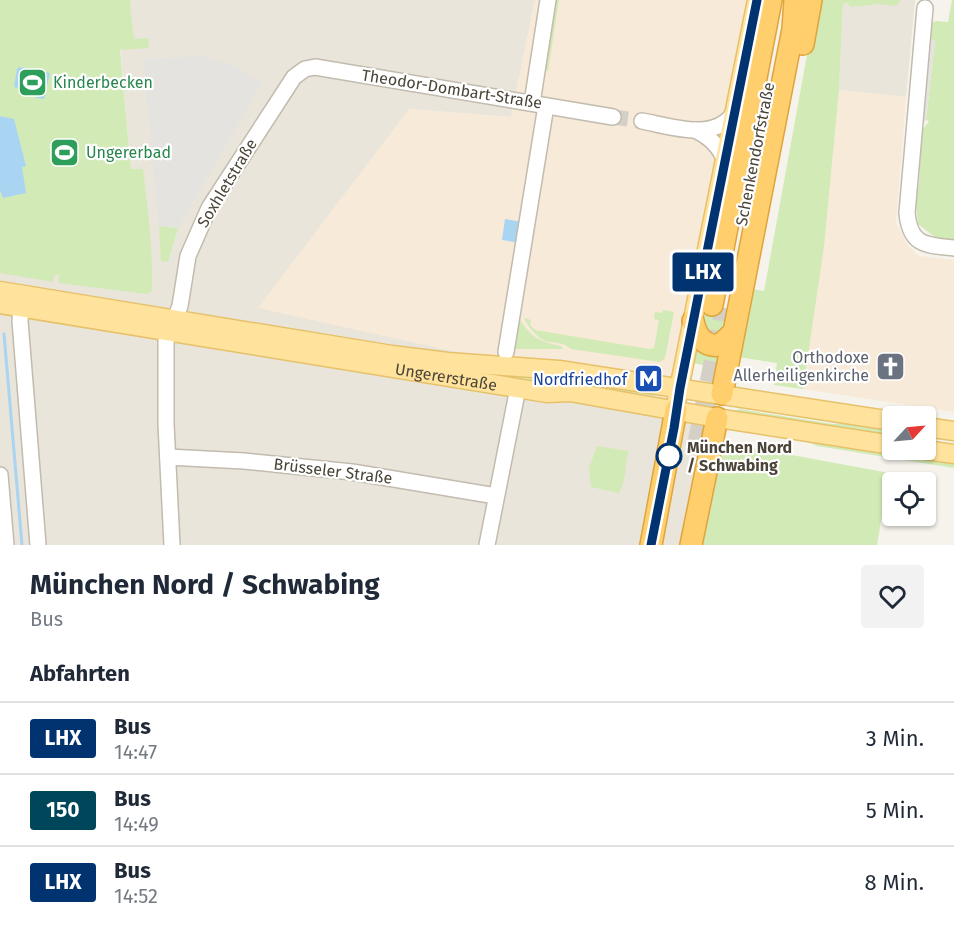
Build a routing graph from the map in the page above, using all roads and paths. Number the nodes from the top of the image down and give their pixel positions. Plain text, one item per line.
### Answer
1 (548, 0) edge
2 (757, 0) edge
3 (771, 0) edge
4 (785, 0) edge
5 (795, 0) edge
6 (802, 0) edge
7 (811, 0) edge
8 (925, 8) dead end
9 (793, 29) junction
10 (294, 77) joint
11 (532, 103) junction
12 (545, 112) dead end
13 (734, 114) junction
14 (613, 117) tunnel mouth
15 (642, 121) tunnel mouth
16 (695, 130) junction
17 (725, 161) junction
18 (954, 248) edge
19 (754, 283) dead end
20 (0, 291) edge
21 (0, 304) edge
22 (21, 307) junction
23 (693, 321) junction
24 (172, 326) junction
25 (733, 333) junction
26 (506, 352) dead end
27 (518, 388) junction
28 (680, 388) junction
29 (722, 393) junction
30 (676, 410) junction
31 (717, 418) junction
32 (882, 419) edge
33 (936, 428) edge
34 (954, 431) edge
35 (882, 443) edge
36 (936, 451) edge
37 (954, 454) edge
38 (168, 457) junction
39 (0, 475) edge
40 (1, 494) edge
41 (496, 496) junction
42 (6, 545) edge
43 (38, 545) edge
44 (172, 545) edge
45 (487, 545) edge
46 (651, 545) edge
47 (665, 545) edge
48 (678, 545) edge
49 (691, 545) edge

1 - 11 street
2 - 13 main road
3 - 4 highway, Schenkendorfstraße
5 - 9 highway
6 - 9 highway
7 - 19 highway
8 - 18 street
9 - 25 highway
10 - 11 street, Theodor-Dombart-Straße
10 - 24 street, Soxhletstraße
11 - 14 street, Theodor-Dombart-Straße
12 - 26 street
13 - 16 street
13 - 17 main road
15 - 16 street
16 - 17 street
17 - 23 main road
20 - 24 main road, Ungererstraße
21 - 22 main road, Ungererstraße
22 - 24 main road, Ungererstraße
22 - 43 street
23 - 25 highway
23 - 28 main road
24 - 27 main road, Ungererstraße
24 - 28 main road, Ungererstraße
24 - 38 street, Soxhletstraße
25 - 29 highway
27 - 30 main road, Ungererstraße
27 - 41 street
28 - 29 main road, Ungererstraße
28 - 30 main road
29 - 31 main road
29 - 32 main road, Ungererstraße
30 - 31 main road, Ungererstraße
30 - 46 highway
31 - 35 main road, Ungererstraße
31 - 49 highway
33 - 34 main road
36 - 37 main road
38 - 41 street, Brüsseler Straße
38 - 44 street, Soxhletstraße
39 - 40 street
40 - 42 street
41 - 45 street
47 - 48 highway

